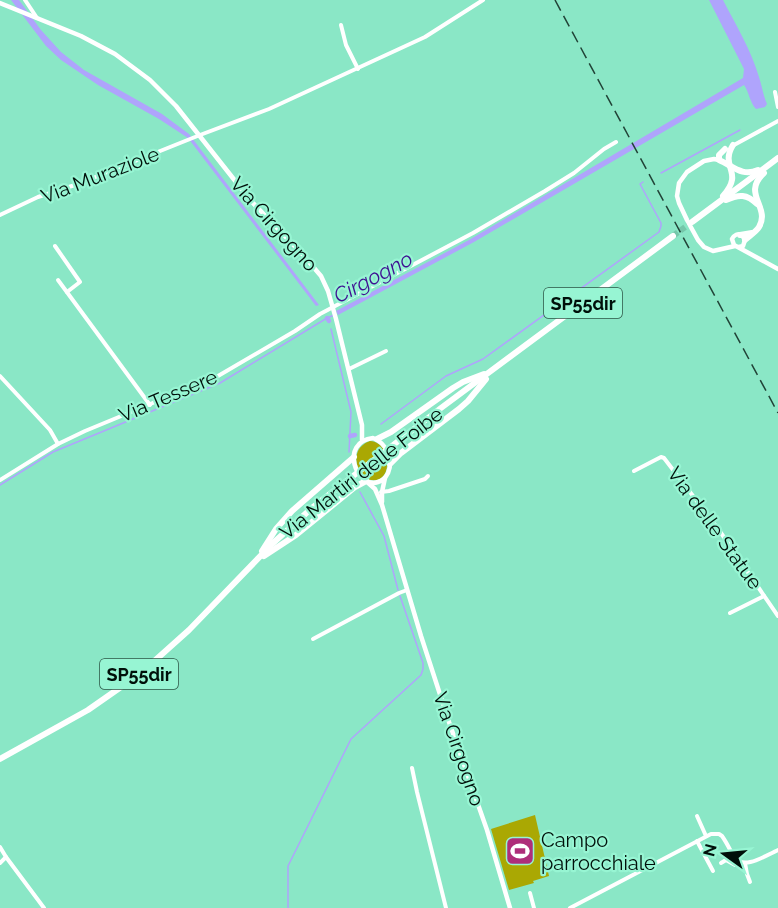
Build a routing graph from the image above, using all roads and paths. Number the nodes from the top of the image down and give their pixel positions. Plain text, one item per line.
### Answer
1 (25, 0) edge
2 (483, 0) edge
3 (0, 3) edge
4 (37, 18) junction
5 (341, 25) dead end
6 (358, 69) junction
7 (776, 92) dead end
8 (778, 106) edge
9 (778, 121) edge
10 (197, 136) junction
11 (616, 142) dead end
12 (734, 145) junction
13 (725, 149) junction
14 (778, 158) edge
15 (719, 160) junction
16 (704, 161) junction
17 (729, 165) junction
18 (714, 205) junction
19 (760, 207) junction
20 (0, 215) edge
21 (692, 222) tunnel mouth
22 (673, 236) tunnel mouth
23 (732, 239) junction
24 (744, 239) junction
25 (55, 246) dead end
26 (737, 247) junction
27 (722, 250) junction
28 (750, 253) junction
29 (778, 269) edge
30 (58, 280) dead end
31 (67, 292) junction
32 (333, 307) junction
33 (386, 351) dead end
34 (349, 369) junction
35 (493, 371) junction
36 (0, 376) edge
37 (150, 405) junction
38 (362, 425) junction
39 (375, 439) junction
40 (362, 440) junction
41 (58, 444) junction
42 (354, 457) junction
43 (390, 464) junction
44 (634, 471) dead end
45 (386, 476) junction
46 (428, 476) dead end
47 (0, 480) edge
48 (366, 481) junction
49 (375, 489) junction
50 (382, 492) junction
51 (382, 505) junction
52 (255, 561) junction
53 (407, 590) junction
54 (764, 596) junction
55 (730, 613) dead end
56 (778, 616) edge
57 (313, 639) dead end
58 (0, 759) edge
59 (412, 768) dead end
60 (697, 816) dead end
61 (706, 836) junction
62 (697, 841) junction
63 (0, 847) edge
64 (778, 850) edge
65 (6, 857) junction
66 (0, 863) edge
67 (721, 863) dead end
68 (743, 863) junction
69 (713, 871) dead end
70 (750, 882) dead end
71 (530, 893) dead end
72 (44, 908) edge
73 (446, 908) edge
74 (510, 908) edge
75 (534, 908) edge
76 (570, 908) edge

1 - 4 street
2 - 6 street
3 - 4 street, Via Cirgogno
4 - 10 street, Via Cirgogno
5 - 6 street
6 - 10 street
7 - 8 street
9 - 12 street
10 - 20 street, Via Muraziole
10 - 32 street, Via Cirgogno
11 - 32 street, Via Tessere
12 - 13 street
12 - 15 street
12 - 17 highway
13 - 15 highway
13 - 16 street
14 - 17 highway
14 - 18 highway
14 - 19 highway
15 - 16 street
15 - 17 highway
16 - 27 street
17 - 18 highway
18 - 19 highway
18 - 21 highway
19 - 24 highway
22 - 35 highway, Via Martiri delle Foibe / SP55dir
23 - 24 street
23 - 26 street
23 - 27 street
24 - 26 street
24 - 28 street
25 - 31 street
26 - 27 street
26 - 28 street
28 - 29 street
30 - 31 street
31 - 37 street
32 - 34 street, Via Cirgogno
32 - 37 street, Via Tessere
33 - 34 street
34 - 38 street, Via Cirgogno
35 - 39 highway
35 - 43 highway
35 - 52 highway, Via Martiri delle Foibe / SP55dir
36 - 41 street
37 - 41 street, Via Tessere
38 - 39 street, Via Cirgogno
38 - 40 street, Via Cirgogno
39 - 40 street
39 - 43 street
40 - 42 street
41 - 47 street, Via Tessere
42 - 48 street
42 - 52 highway
43 - 45 street
44 - 54 street, Via delle Statue
45 - 48 street
45 - 50 street, Via Cirgogno
46 - 50 street
48 - 49 street, Via Cirgogno
48 - 52 highway
49 - 50 street, Via Cirgogno
49 - 51 street, Via Cirgogno
50 - 51 street, Via Cirgogno
51 - 53 street, Via Cirgogno
52 - 58 highway, Via Martiri delle Foibe / SP55dir
53 - 57 street
53 - 74 street, Via Cirgogno
54 - 55 street, Via delle Statue
54 - 56 street, Via delle Statue
59 - 73 street
60 - 61 street
61 - 62 street
61 - 68 street
62 - 69 street
62 - 76 street
63 - 65 street
64 - 68 street
65 - 66 street
65 - 72 street
67 - 68 street
68 - 70 street
71 - 75 street

